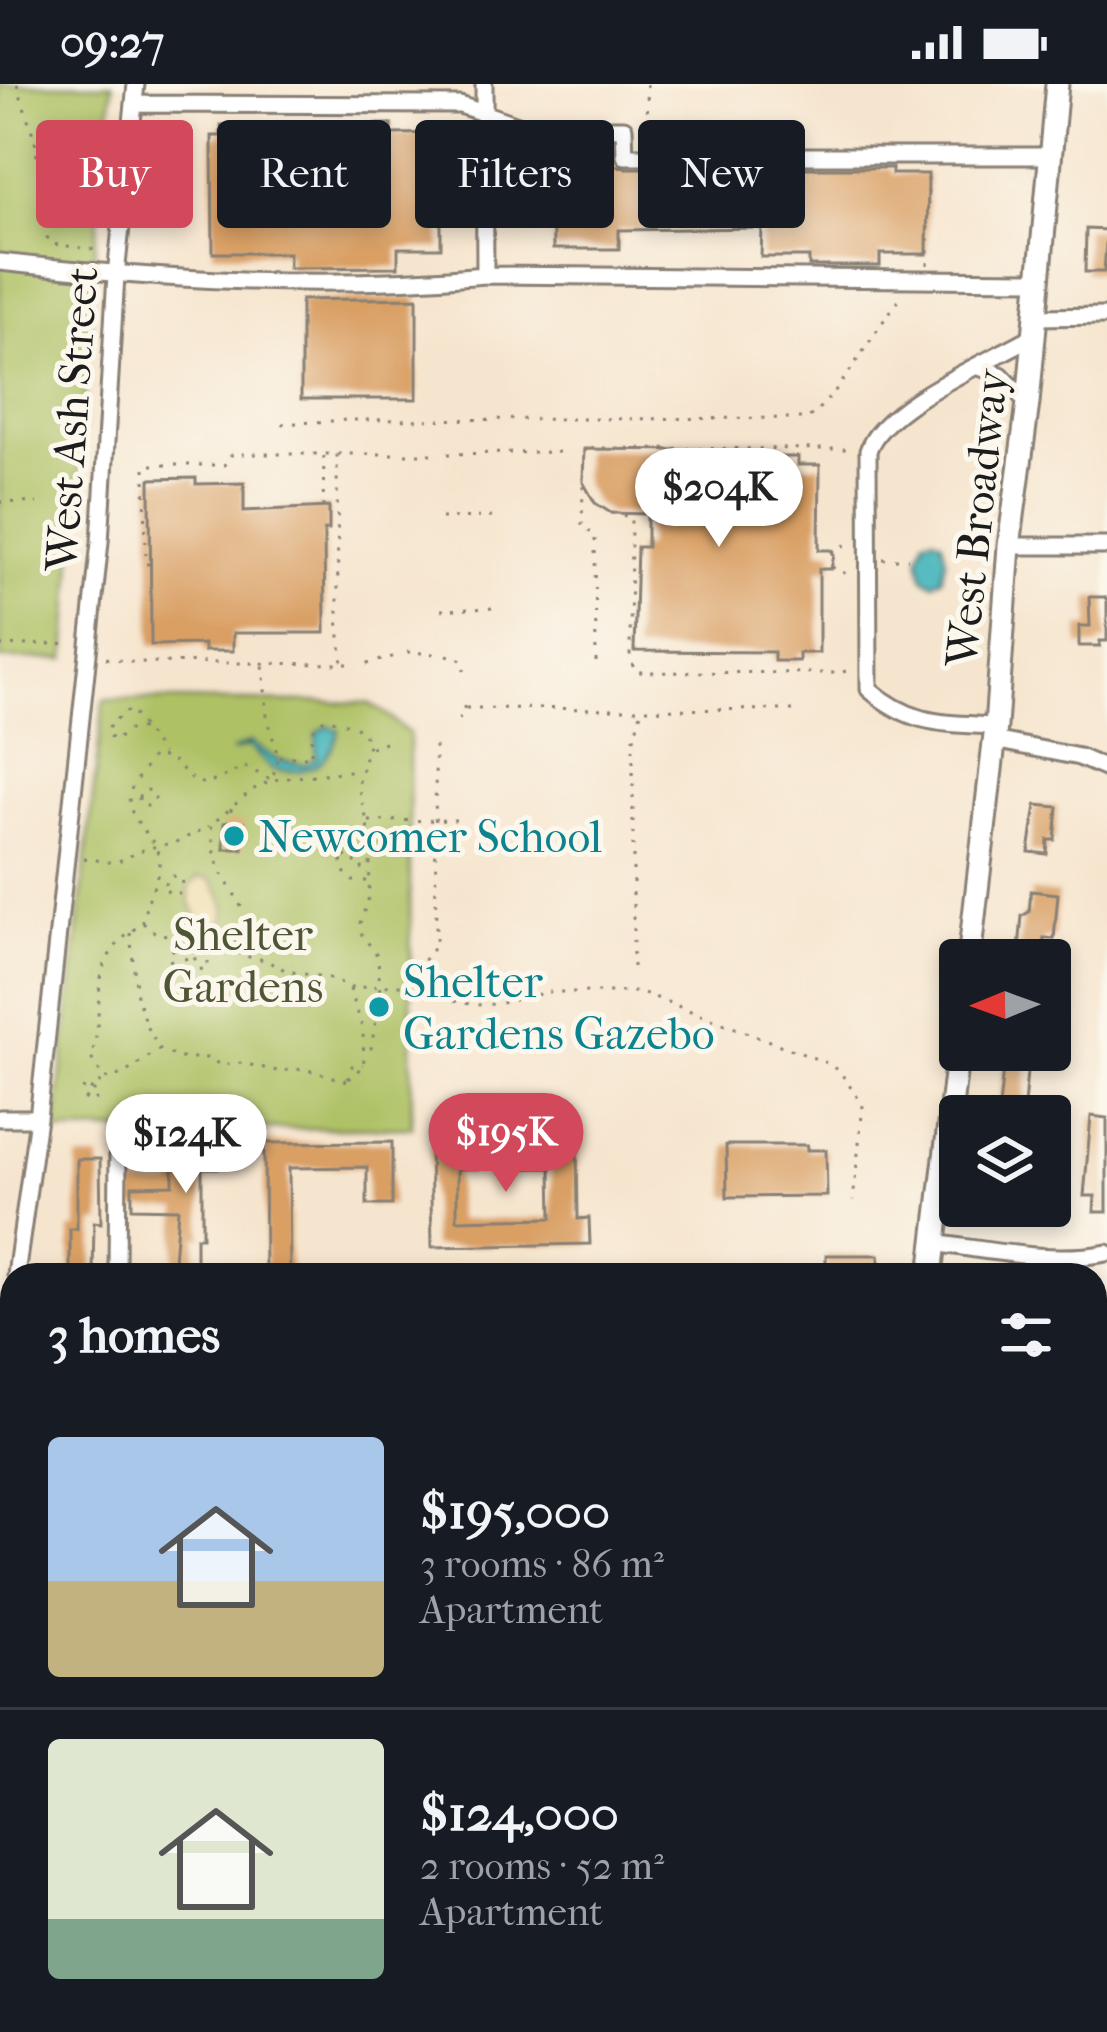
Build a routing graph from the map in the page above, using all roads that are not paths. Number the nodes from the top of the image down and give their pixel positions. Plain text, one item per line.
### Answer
1 (136, 84) edge
2 (484, 84) edge
3 (1057, 84) edge
4 (134, 104) junction
5 (483, 114) junction
6 (1050, 156) junction
7 (0, 262) edge
8 (485, 274) junction
9 (116, 275) junction
10 (1038, 280) junction
11 (1107, 316) edge
12 (1034, 326) junction
13 (980, 368) junction
14 (1028, 403) junction
15 (1010, 546) junction
16 (1107, 546) edge
17 (995, 733) junction
18 (1107, 770) edge
19 (971, 939) edge
20 (955, 1071) edge
21 (0, 1118) edge
22 (38, 1118) junction
23 (118, 1149) dead end
24 (933, 1243) junction
25 (1107, 1253) edge
26 (18, 1263) edge
27 (117, 1263) edge
28 (932, 1263) edge

1 - 4 street, West Ash Street
2 - 5 street
3 - 6 main road, West Broadway
4 - 5 street
4 - 9 street, West Ash Street
5 - 6 street
5 - 8 street
6 - 10 main road, West Broadway
7 - 9 street
8 - 9 street
8 - 10 street
9 - 22 street, West Ash Street
10 - 12 main road, West Broadway
11 - 12 street
12 - 13 street
12 - 14 main road, West Broadway
13 - 14 street
13 - 17 street
14 - 15 main road, West Broadway
15 - 16 street
15 - 17 main road, West Broadway
17 - 18 street
17 - 19 main road, West Broadway
20 - 24 main road
21 - 22 street
22 - 26 street
23 - 27 street
24 - 25 street
24 - 28 main road

